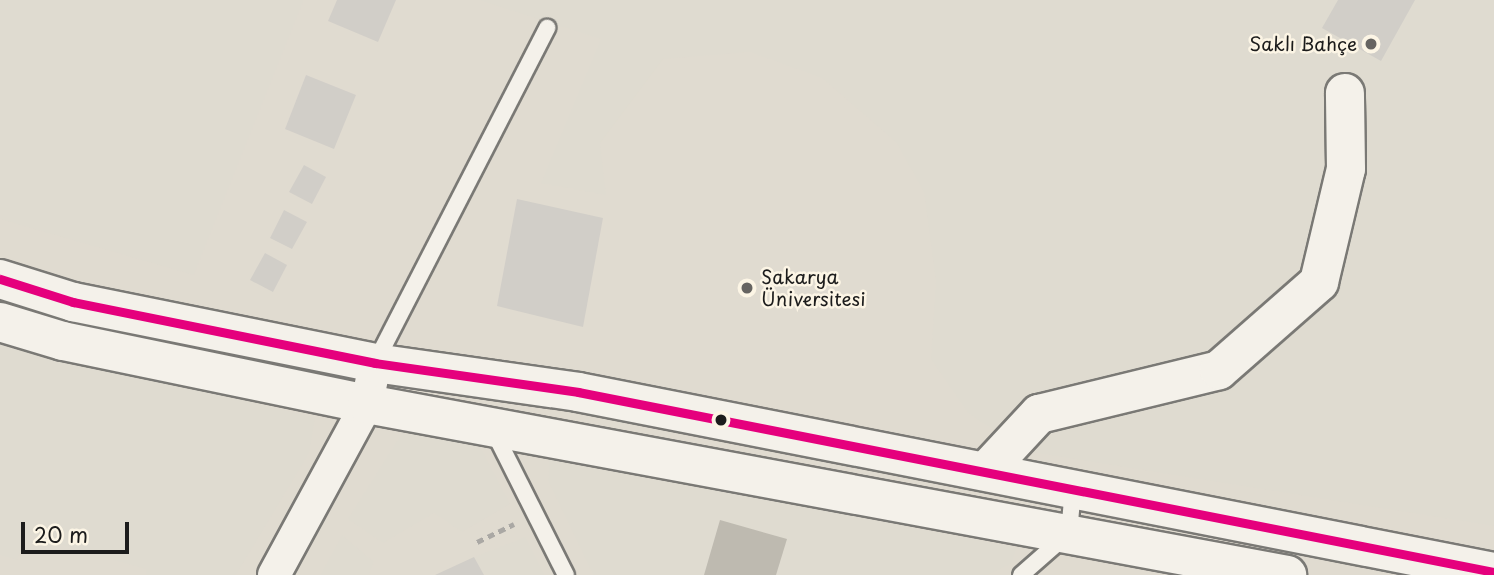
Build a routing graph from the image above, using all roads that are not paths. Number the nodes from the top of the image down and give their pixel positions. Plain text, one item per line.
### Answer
1 (547, 28) dead end
2 (1345, 93) dead end
3 (0, 279) edge
4 (0, 322) edge
5 (374, 363) junction
6 (368, 404) junction
7 (490, 424) junction
8 (986, 471) junction
9 (1073, 489) junction
10 (1069, 534) junction
11 (1494, 572) edge
12 (274, 575) edge
13 (566, 575) edge
14 (1021, 575) edge
15 (1287, 575) edge

1 - 5 lane
2 - 8 street
3 - 5 street
4 - 6 street
5 - 6 street
5 - 8 street
6 - 7 street
6 - 12 street
7 - 10 street
7 - 13 lane
8 - 9 street
9 - 10 lane
9 - 11 street
10 - 14 lane
10 - 15 street

